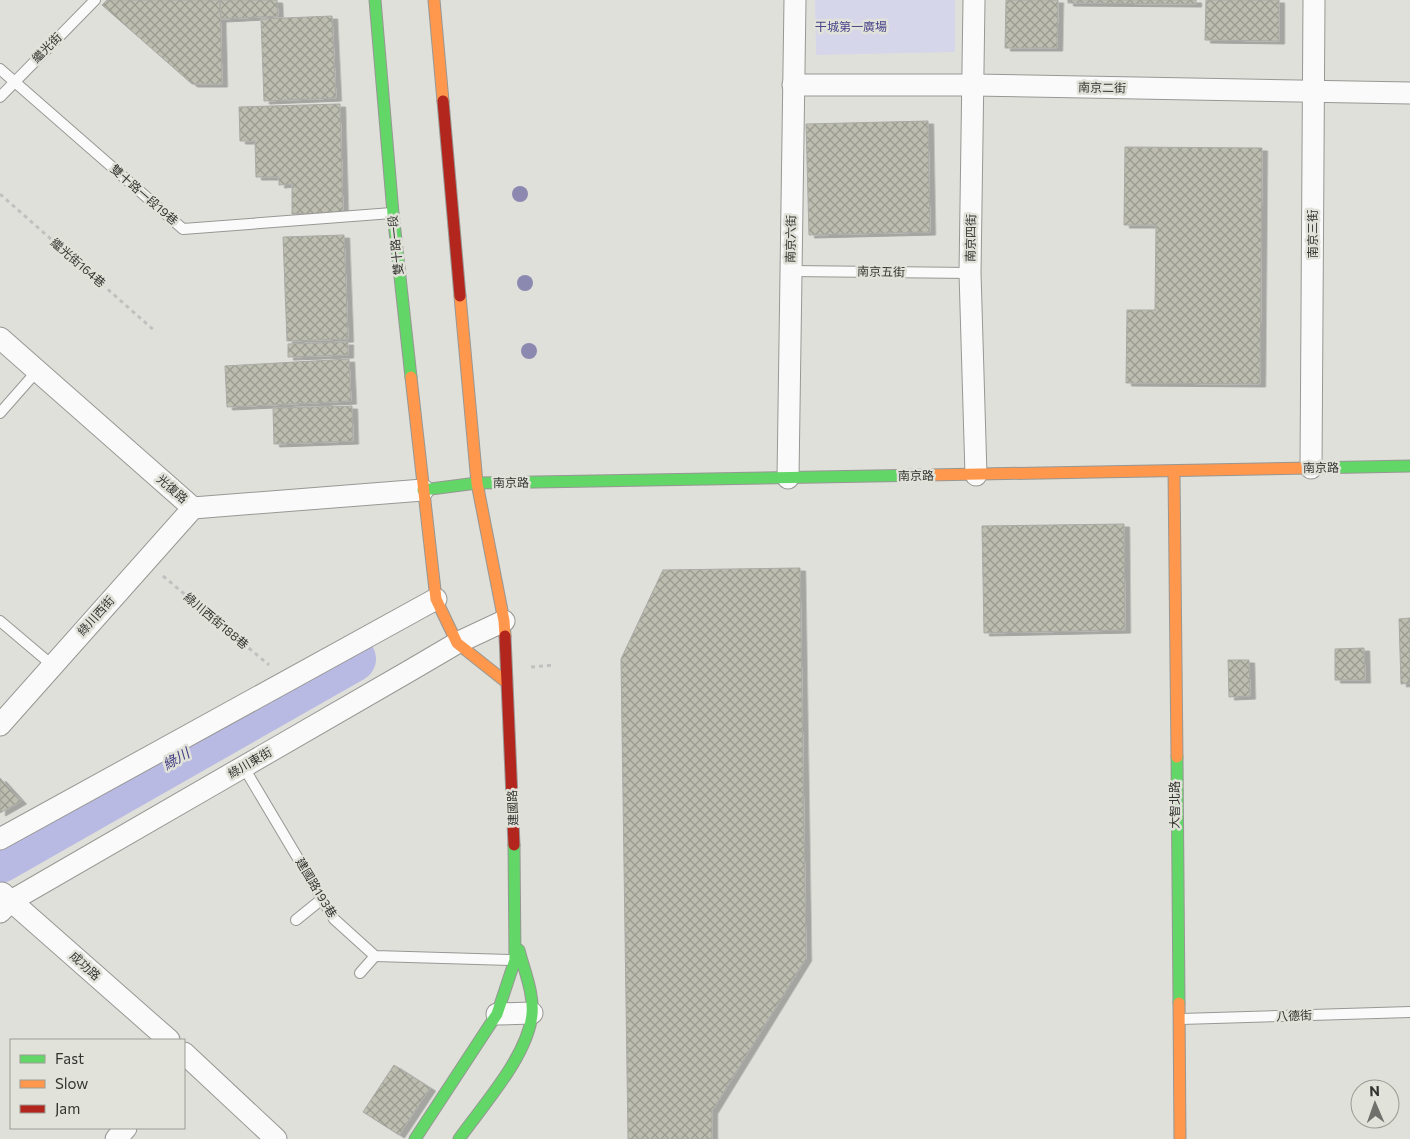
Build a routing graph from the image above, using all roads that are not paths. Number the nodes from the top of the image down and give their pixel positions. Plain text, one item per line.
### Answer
1 (95, 0) edge
2 (375, 0) edge
3 (434, 0) edge
4 (795, 0) edge
5 (974, 0) edge
6 (1314, 0) edge
7 (0, 69) edge
8 (14, 82) junction
9 (793, 85) junction
10 (973, 85) junction
11 (1313, 92) junction
12 (1410, 93) edge
13 (0, 97) edge
14 (393, 213) junction
15 (791, 271) junction
16 (970, 273) junction
17 (0, 338) edge
18 (37, 371) junction
19 (0, 413) edge
20 (1410, 466) edge
21 (1311, 468) junction
22 (1174, 472) junction
23 (976, 475) junction
24 (788, 478) junction
25 (477, 483) junction
26 (423, 490) junction
27 (193, 508) junction
28 (436, 598) junction
29 (0, 621) edge
30 (504, 621) junction
31 (457, 643) junction
32 (52, 665) junction
33 (506, 682) junction
34 (0, 725) edge
35 (244, 766) junction
36 (0, 839) edge
37 (322, 899) junction
38 (4, 901) edge
39 (296, 920) dead end
40 (516, 934) junction
41 (374, 956) junction
42 (515, 960) junction
43 (360, 973) dead end
44 (1410, 1012) edge
45 (532, 1013) junction
46 (497, 1014) junction
47 (1178, 1019) junction
48 (168, 1039) edge
49 (185, 1058) edge
50 (125, 1129) edge
51 (116, 1139) edge
52 (276, 1139) edge
53 (415, 1139) edge
54 (458, 1139) edge
55 (1180, 1139) edge

1 - 8 lane, 繼光街
2 - 14 main road, 雙十路一段
3 - 25 main road
4 - 9 street, 南京六街
5 - 10 street, 南京四街
6 - 11 street, 南京三街
7 - 8 lane, 雙十路一段19巷
8 - 13 lane, 繼光街
8 - 14 lane, 雙十路一段19巷
9 - 10 street, 南京二街
9 - 15 street, 南京六街
10 - 11 street, 南京二街
10 - 16 street, 南京四街
11 - 12 street, 南京二街
11 - 21 street, 南京三街
14 - 26 main road, 雙十路一段
15 - 16 lane, 南京五街
15 - 24 street, 南京六街
16 - 23 street, 南京四街
17 - 18 street, 光復路
18 - 19 lane
18 - 27 street, 光復路
20 - 21 main road, 南京路
21 - 22 main road, 南京路
22 - 23 main road, 南京路
22 - 47 main road, 大智北路
23 - 24 main road, 南京路
24 - 25 main road, 南京路
25 - 26 main road, 南京路
25 - 30 main road, 建國路
26 - 27 street, 光復路
26 - 28 main road
27 - 32 street, 綠川西街
28 - 31 main road
28 - 36 street
29 - 32 lane
30 - 31 street, 綠川東街
30 - 33 main road, 建國路
31 - 33 main road
31 - 35 street, 綠川東街
32 - 34 street, 綠川西街
33 - 40 main road, 建國路
35 - 37 lane, 建國路193巷
35 - 38 street, 綠川東街
37 - 39 lane
37 - 41 lane, 建國路193巷
38 - 48 street, 成功路
40 - 42 main road, 建國路
40 - 45 main road, 建國路
41 - 42 lane
41 - 43 lane
42 - 46 main road, 建國路
44 - 47 lane, 八德街
45 - 46 street
45 - 54 main road, 建國路
46 - 53 main road, 建國路
47 - 55 main road, 大智北路
49 - 52 street
50 - 51 street

